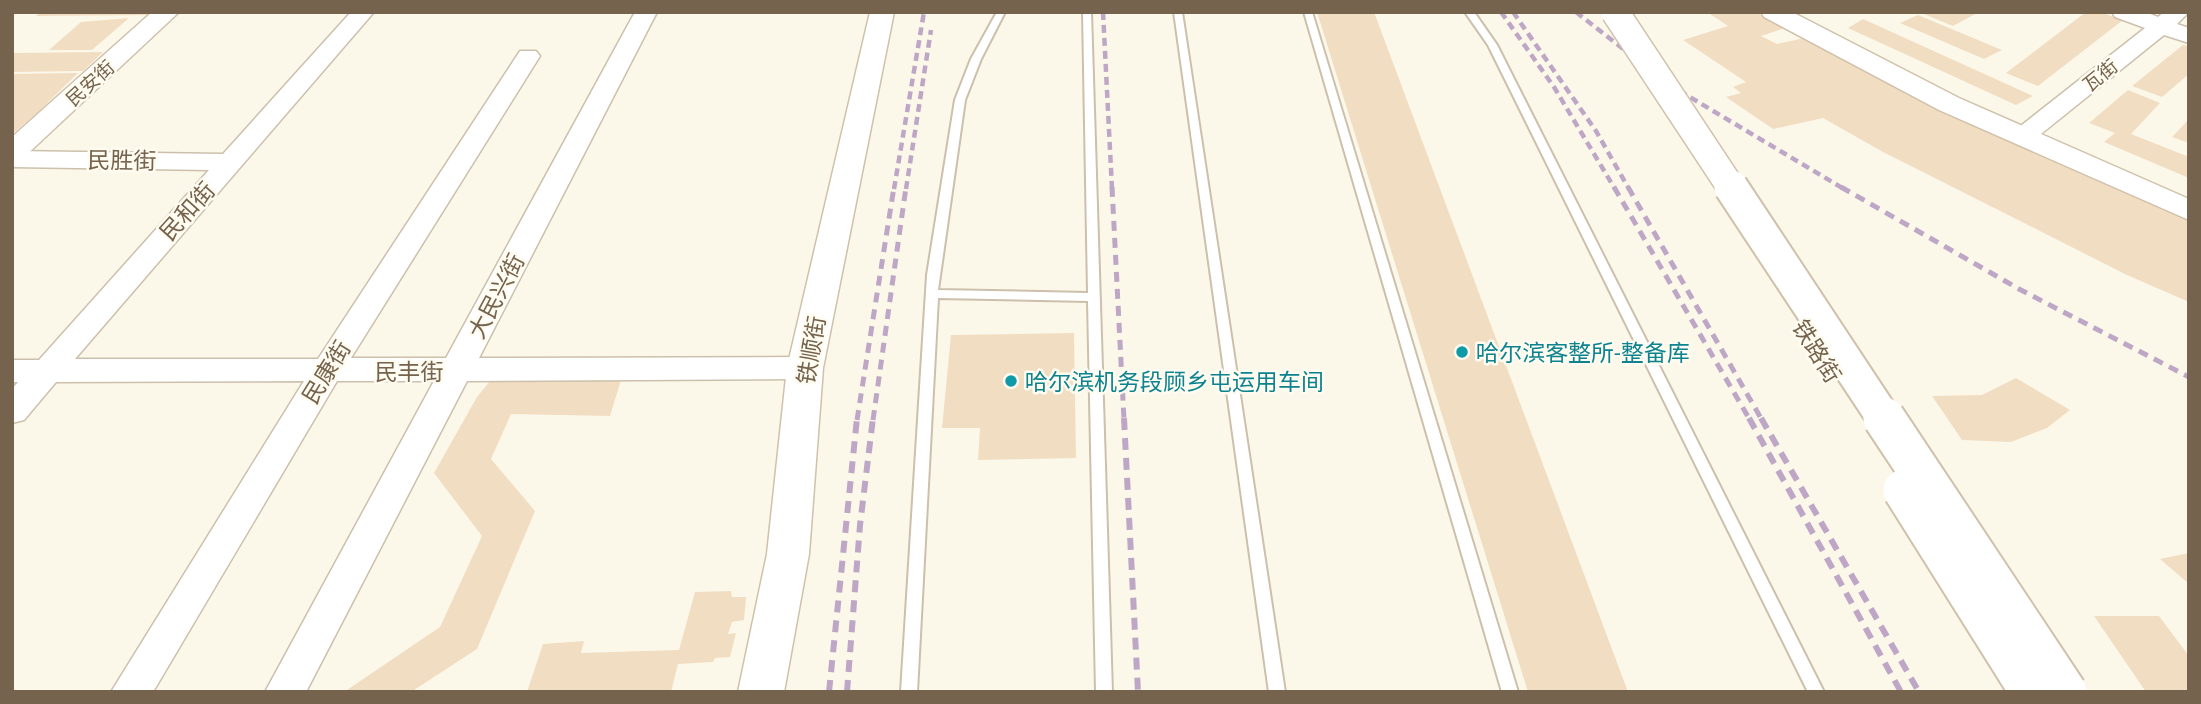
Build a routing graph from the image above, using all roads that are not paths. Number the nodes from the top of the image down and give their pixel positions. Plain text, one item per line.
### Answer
1 (167, 12) edge
2 (363, 12) edge
3 (646, 12) edge
4 (882, 12) edge
5 (1001, 12) edge
6 (1087, 12) edge
7 (1178, 12) edge
8 (1308, 12) edge
9 (1469, 12) edge
10 (1599, 12) edge
11 (1615, 12) edge
12 (1773, 12) edge
13 (2123, 12) edge
14 (2169, 19) edge
15 (2189, 36) edge
16 (528, 55) dead end
17 (2022, 137) junction
18 (12, 153) edge
19 (12, 159) edge
20 (231, 162) junction
21 (2189, 211) edge
22 (932, 294) junction
23 (1095, 298) junction
24 (805, 368) junction
25 (12, 371) edge
26 (45, 371) junction
27 (456, 371) junction
28 (326, 372) junction
29 (12, 411) edge
30 (131, 692) edge
31 (285, 692) edge
32 (761, 692) edge
33 (909, 692) edge
34 (1104, 692) edge
35 (1277, 692) edge
36 (1510, 692) edge
37 (1816, 692) edge
38 (2031, 692) edge
39 (2066, 692) edge

1 - 18 main road, 民安街
2 - 20 street, 民和街
3 - 27 street, 大民兴街
4 - 24 main road, 铁顺街
5 - 22 lane
6 - 23 lane
7 - 35 lane
8 - 36 lane
9 - 37 lane
10 - 38 main road, 铁路街, bridge
11 - 39 main road, bridge
12 - 17 main road
13 - 14 street
14 - 15 street
14 - 17 street, 瓦街
16 - 28 street, 民康街
17 - 21 main road
19 - 20 street, 民胜街
20 - 26 street, 民和街
22 - 23 lane
22 - 33 lane
23 - 34 lane
24 - 27 street, 民丰街
24 - 32 main road, 铁顺街
25 - 26 street, 民丰街
26 - 28 street, 民丰街
26 - 29 street, 民和街
27 - 28 street, 民丰街
27 - 31 street, 大民兴街
28 - 30 street, 民康街

